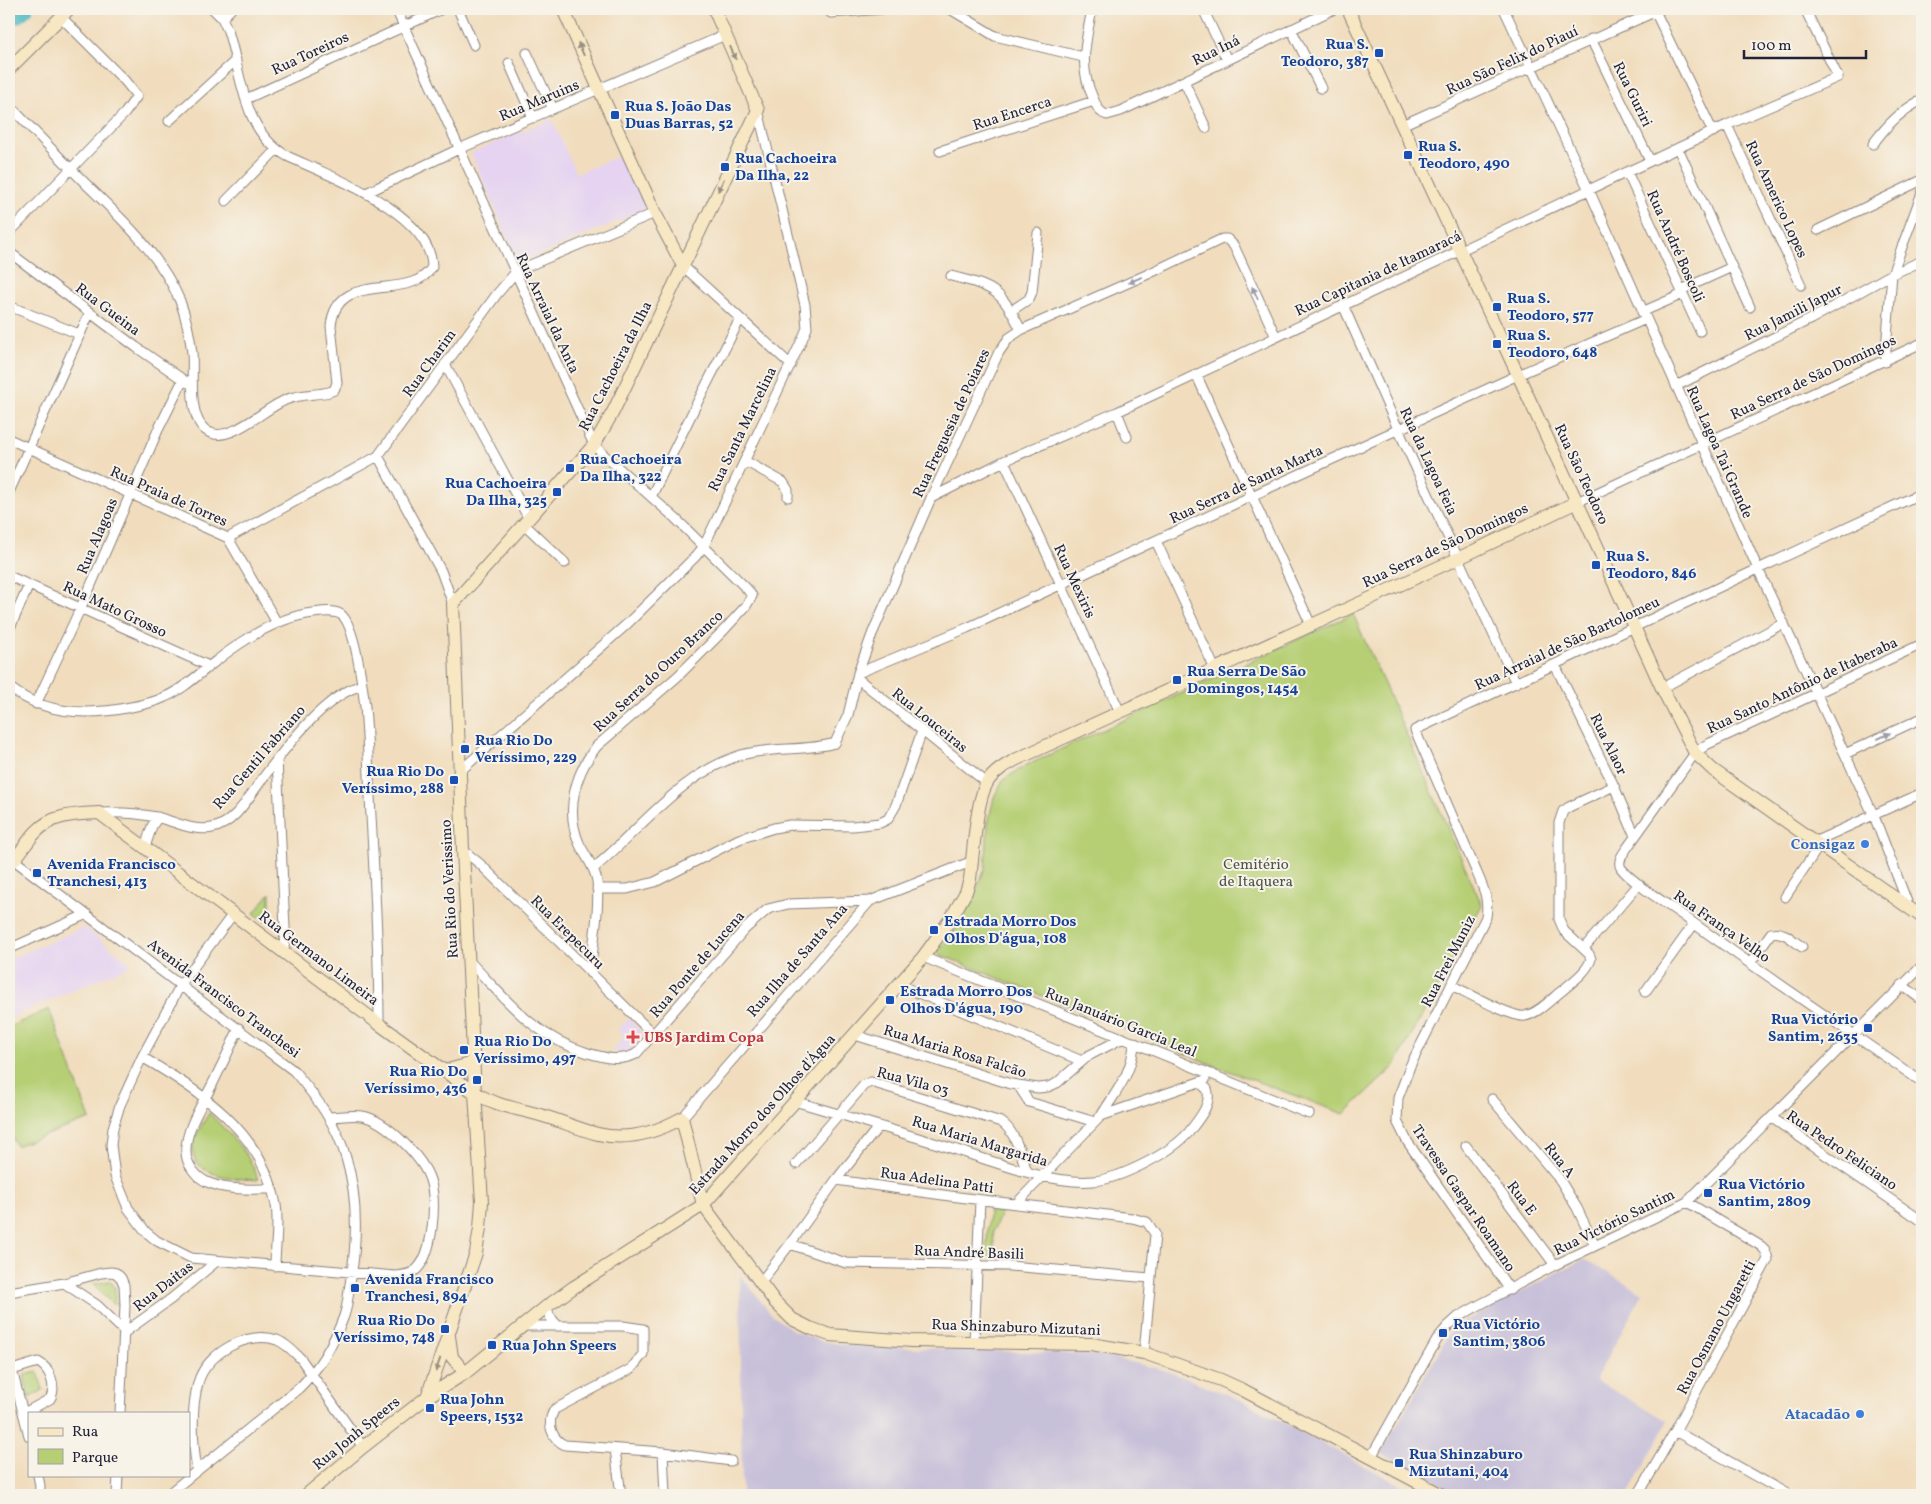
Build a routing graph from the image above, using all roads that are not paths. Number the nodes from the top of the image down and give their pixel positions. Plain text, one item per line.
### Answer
1 (213, 9) edge
2 (231, 9) edge
3 (396, 9) edge
4 (442, 9) edge
5 (458, 9) edge
6 (563, 9) edge
7 (714, 9) edge
8 (883, 9) edge
9 (950, 9) edge
10 (1092, 9) edge
11 (1203, 9) edge
12 (1334, 9) edge
13 (1348, 9) edge
14 (1504, 9) edge
15 (1805, 9) edge
16 (1657, 10) edge
17 (65, 13) edge
18 (830, 13) dead end
19 (222, 18) junction
20 (403, 26) junction
21 (1291, 29) junction
22 (725, 35) junction
23 (1591, 39) junction
24 (474, 45) dead end
25 (527, 53) dead end
26 (1083, 57) junction
27 (236, 60) junction
28 (1227, 60) junction
29 (509, 63) dead end
30 (1531, 67) junction
31 (9, 69) edge
32 (1184, 81) junction
33 (1321, 88) dead end
34 (599, 90) junction
35 (246, 99) junction
36 (1922, 100) edge
37 (1094, 101) junction
38 (9, 105) edge
39 (553, 109) junction
40 (758, 110) junction
41 (532, 118) junction
42 (169, 121) dead end
43 (1402, 125) junction
44 (1727, 125) junction
45 (1206, 128) dead end
46 (1713, 132) junction
47 (1873, 144) dead end
48 (1678, 148) junction
49 (459, 149) junction
50 (276, 150) junction
51 (940, 151) dead end
52 (1650, 161) junction
53 (71, 168) junction
54 (1627, 172) junction
55 (1922, 180) edge
56 (1589, 190) junction
57 (366, 193) junction
58 (1922, 193) edge
59 (226, 200) dead end
60 (655, 213) junction
61 (1818, 230) dead end
62 (9, 233) edge
63 (1038, 233) dead end
64 (1460, 250) junction
65 (9, 252) edge
66 (1922, 260) edge
67 (683, 266) junction
68 (1732, 267) junction
69 (515, 273) junction
70 (1892, 274) junction
71 (951, 276) dead end
72 (1801, 285) dead end
73 (1682, 292) junction
74 (1343, 305) junction
75 (9, 306) edge
76 (1750, 307) dead end
77 (1011, 311) junction
78 (90, 312) junction
79 (1644, 316) junction
80 (740, 319) junction
81 (1021, 330) junction
82 (1700, 331) dead end
83 (79, 334) junction
84 (1276, 337) junction
85 (1922, 344) edge
86 (1885, 362) junction
87 (445, 364) junction
88 (791, 365) junction
89 (1196, 374) junction
90 (1518, 375) junction
91 (183, 380) junction
92 (193, 386) junction
93 (1676, 386) junction
94 (1116, 412) junction
95 (1398, 429) junction
96 (1126, 437) dead end
97 (9, 439) edge
98 (594, 445) junction
99 (1702, 446) junction
100 (28, 447) junction
101 (378, 456) junction
102 (745, 461) junction
103 (1004, 461) junction
104 (9, 492) edge
105 (1922, 493) edge
106 (130, 494) junction
107 (1250, 496) junction
108 (652, 497) junction
109 (788, 497) dead end
110 (931, 498) junction
111 (1578, 502) junction
112 (527, 522) junction
113 (228, 538) junction
114 (1156, 541) junction
115 (704, 546) junction
116 (1458, 558) junction
117 (565, 563) dead end
118 (1758, 568) junction
119 (9, 576) edge
120 (740, 582) joint
121 (1062, 584) junction
122 (29, 585) junction
123 (453, 604) junction
124 (80, 607) junction
125 (278, 623) junction
126 (1784, 623) junction
127 (1311, 625) junction
128 (1634, 627) junction
129 (9, 630) edge
130 (1922, 644) edge
131 (1555, 665) junction
132 (209, 666) junction
133 (1215, 669) junction
134 (858, 675) junction
135 (1516, 684) junction
136 (362, 685) junction
137 (9, 687) edge
138 (1662, 688) junction
139 (1816, 694) junction
140 (36, 704) junction
141 (1120, 712) junction
142 (1922, 718) edge
143 (1415, 730) joint
144 (922, 731) junction
145 (1695, 753) junction
146 (1845, 754) junction
147 (277, 758) junction
148 (460, 771) junction
149 (987, 783) junction
150 (1614, 786) junction
151 (1922, 793) edge
152 (99, 813) junction
153 (1874, 816) junction
154 (158, 817) junction
155 (1635, 836) junction
156 (1817, 844) junction
157 (145, 847) junction
158 (463, 850) junction
159 (11, 860) edge
160 (973, 861) junction
161 (594, 868) junction
162 (1639, 884) junction
163 (597, 889) junction
164 (1785, 897) dead end
165 (870, 901) junction
166 (1909, 907) junction
167 (88, 914) junction
168 (233, 914) junction
169 (1922, 917) edge
170 (1694, 924) junction
171 (1802, 947) dead end
172 (1584, 948) junction
173 (9, 949) edge
174 (284, 952) junction
175 (923, 957) junction
176 (468, 960) junction
177 (1750, 963) junction
178 (1922, 966) edge
179 (590, 973) junction
180 (181, 984) junction
181 (899, 985) junction
182 (1451, 985) junction
183 (1902, 985) junction
184 (1645, 992) dead end
185 (1922, 1000) edge
186 (379, 1024) junction
187 (239, 1028) junction
188 (1853, 1034) junction
189 (654, 1035) junction
190 (855, 1035) junction
191 (1123, 1038) junction
192 (1134, 1042) junction
193 (142, 1057) junction
194 (1082, 1061) junction
195 (474, 1063) junction
196 (444, 1071) junction
197 (1212, 1075) junction
198 (1922, 1082) edge
199 (1018, 1085) junction
200 (1204, 1086) junction
201 (475, 1093) junction
202 (206, 1097) junction
203 (1492, 1099) dead end
204 (794, 1101) junction
205 (838, 1114) junction
206 (1309, 1114) dead end
207 (328, 1118) junction
208 (682, 1118) junction
209 (1772, 1118) junction
210 (1098, 1119) junction
211 (1397, 1121) joint
212 (879, 1126) junction
213 (1466, 1146) dead end
214 (796, 1164) dead end
215 (1027, 1171) junction
216 (1045, 1176) junction
217 (836, 1180) junction
218 (272, 1189) junction
219 (980, 1200) junction
220 (1687, 1202) junction
221 (1016, 1204) junction
222 (703, 1205) junction
223 (1922, 1221) edge
224 (790, 1244) junction
225 (1595, 1246) junction
226 (217, 1261) junction
227 (977, 1265) junction
228 (1555, 1265) junction
229 (275, 1266) junction
230 (353, 1272) junction
231 (1150, 1278) junction
232 (64, 1283) junction
233 (760, 1283) junction
234 (1510, 1290) junction
235 (9, 1292) edge
236 (546, 1307) junction
237 (523, 1326) junction
238 (558, 1326) junction
239 (125, 1332) junction
240 (449, 1334) junction
241 (974, 1342) junction
242 (1144, 1353) junction
243 (10, 1370) edge
244 (465, 1373) junction
245 (312, 1376) junction
246 (427, 1397) junction
247 (120, 1412) edge
248 (24, 1413) junction
249 (28, 1431) edge
250 (1675, 1431) junction
251 (362, 1447) junction
252 (615, 1449) junction
253 (663, 1452) junction
254 (1371, 1458) junction
255 (730, 1461) dead end
256 (197, 1471) junction
257 (38, 1476) edge
258 (118, 1476) edge
259 (39, 1495) edge
260 (117, 1495) edge
261 (166, 1495) edge
262 (306, 1495) edge
263 (621, 1495) edge
264 (665, 1495) edge
265 (1442, 1495) edge
266 (1638, 1495) edge
267 (1789, 1495) edge

1 - 19 street
2 - 19 street
3 - 20 street, Rua Arraial da Anta
4 - 20 street, Rua Toreiros
5 - 24 street
34 -> 6 street
7 - 22 street, Rua Santa Marcelina
8 - 18 street
9 - 26 street
10 - 26 street
11 - 28 street
12 - 21 street, Rua Iná
13 - 43 street, Rua São Teodoro
14 - 30 street, Rua Lagoa Tai Grande
15 - 44 street, Rua Capitania de Itamaracá
16 - 23 street, Rua São Felix do Piauí
16 - 46 street
17 - 31 street
17 - 53 street
19 - 27 street
20 - 35 street, Rua Toreiros
20 - 49 street, Rua Arraial da Anta
21 - 28 street, Rua Iná
21 - 33 street
22 - 34 street, Rua Maruins
22 -> 40 street, Rua Santa Marcelina
23 - 30 street, Rua São Felix do Piauí
23 - 52 street, Rua Guriri
25 - 39 street
26 - 37 street
27 - 35 street
27 - 42 street
28 - 32 street, Rua Iná
29 - 41 street
30 - 43 street, Rua São Felix do Piauí
30 - 56 street, Rua Lagoa Tai Grande
32 - 37 street, Rua Iná
32 - 45 street
34 - 39 street, Rua Maruins
34 - 60 street
35 - 50 street
36 - 47 street
37 - 51 street, Rua Encerca
38 - 53 street
39 - 41 street, Rua Maruins
40 -> 67 street, Rua Cachoeira da Ilha
40 - 88 street, Rua Santa Marcelina
41 - 49 street, Rua Maruins
43 - 64 street, Rua São Teodoro
44 - 46 street, Rua Capitania de Itamaracá
44 - 72 street, Rua Americo Lopes
46 - 48 street, Rua Capitania de Itamaracá
48 - 52 street, Rua Capitania de Itamaracá
48 - 68 street
49 - 57 street, Rua Maruins
49 - 69 street, Rua Arraial da Anta
50 - 57 street
50 - 59 street
52 - 54 street, Rua Capitania de Itamaracá
53 - 62 street
53 - 92 street
54 - 56 street, Rua Capitania de Itamaracá
54 - 73 street, Rua André Boscoli
55 - 61 street
56 - 64 street, Rua Capitania de Itamaracá
56 - 79 street, Rua Lagoa Tai Grande
57 - 92 street
58 - 70 street
60 - 67 street
60 - 69 street, Rua Charim
63 - 77 street
64 - 74 street, Rua Capitania de Itamaracá
64 - 90 street, Rua São Teodoro
65 - 78 street, Rua Gueina
66 - 70 street, Rua Jamili Japur
67 - 80 street
67 - 98 street, Rua Cachoeira da Ilha
68 - 73 street, Rua Serra de Santa Marta
68 - 76 street
69 - 87 street, Rua Charim
69 - 98 street, Rua Arraial da Anta
70 - 86 street
70 - 93 street, Rua Jamili Japur
71 - 77 street
73 - 79 street, Rua Serra de Santa Marta
73 - 82 street, Rua André Boscoli
74 - 84 street, Rua Capitania de Itamaracá
74 - 95 street, Rua da Lagoa Feia
75 - 83 street
77 - 81 street
78 - 83 street
78 - 91 street, Rua Gueina
79 - 90 street, Rua Serra de Santa Marta
79 - 93 street, Rua Lagoa Tai Grande
80 - 88 street
80 - 108 street
84 -> 81 street, Rua Freguesia de Poiares
81 - 110 street, Rua Freguesia de Poiares
83 - 100 street
84 - 89 street, Rua Capitania de Itamaracá
85 - 86 street, Rua Serra de São Domingos
86 - 99 street, Rua Serra de São Domingos
87 - 101 street, Rua Charim
87 - 112 street
88 - 102 street, Rua Santa Marcelina
89 - 94 street, Rua Capitania de Itamaracá
89 - 107 street
90 - 95 street, Rua Serra de Santa Marta
90 - 111 street, Rua São Teodoro
91 - 92 street, Rua Gueina
91 - 106 street, Rua Alagoas
93 - 99 street, Rua Lagoa Tai Grande
94 - 96 street
94 - 103 street, Rua Capitania de Itamaracá
95 - 107 street, Rua Serra de Santa Marta
95 - 116 street, Rua da Lagoa Feia
97 - 100 street, Rua Praia de Torres
98 - 108 street, Rua Arraial da Anta
98 - 112 street, Rua Cachoeira da Ilha
99 - 111 street, Rua Serra de São Domingos
99 - 118 street, Rua Lagoa Tai Grande
100 - 104 street
100 - 106 street, Rua Praia de Torres
101 - 113 street, Rua Charim
101 - 123 street, Rua Rio do Verissimo
102 - 109 street
102 - 115 street, Rua Santa Marcelina
103 - 110 street, Rua Capitania de Itamaracá
103 - 121 street, Rua Mexiris
105 - 118 street, Rua Arraial de São Bartolomeu
106 - 113 street, Rua Praia de Torres
106 - 124 street, Rua Alagoas
107 - 114 street, Rua Serra de Santa Marta
107 - 127 street
108 - 115 street, Rua Arraial da Anta
110 - 134 street, Rua Freguesia de Poiares
111 - 116 street, Rua Serra de São Domingos
111 - 128 street, Rua São Teodoro
112 - 117 street
112 - 123 street, Rua Cachoeira da Ilha
113 - 125 street, Rua Praia de Torres
114 - 121 street, Rua Serra de Santa Marta
114 - 133 street
115 - 120 street, Rua Arraial da Anta
115 - 148 street, Rua Santa Marcelina
116 - 127 street, Rua Serra de São Domingos
116 - 135 street, Rua da Lagoa Feia
118 - 126 street, Rua Lagoa Tai Grande
118 - 128 street, Rua Arraial de São Bartolomeu
119 - 122 street, Rua Mato Grosso
120 - 161 street, Rua Serra do Ouro Branco
121 - 134 street, Rua Serra de Santa Marta
121 - 141 street, Rua Mexiris
122 - 124 street, Rua Mato Grosso
122 - 129 street
123 - 148 street, Rua Rio do Verissimo
124 - 132 street, Rua Mato Grosso
124 - 140 street, Rua Alagoas
125 - 132 street
125 - 136 street
126 - 138 street
126 - 139 street, Rua Lagoa Tai Grande
127 - 133 street, Rua Serra de São Domingos
128 - 131 street, Rua Arraial de São Bartolomeu
128 - 138 street, Rua São Teodoro
130 - 139 street, Rua Santo Antônio de Itaberaba
131 - 135 street, Rua Arraial de São Bartolomeu
131 - 150 street, Rua Alaor
132 - 140 street
133 - 141 street, Rua Serra de São Domingos
134 - 144 street, Rua Louceiras
134 - 161 street, Rua Freguesia de Poiares
135 - 143 street, Rua Arraial de São Bartolomeu
136 - 147 street, Rua Gentil Fabriano
136 - 186 street
137 - 140 street
138 - 145 street, Rua São Teodoro
139 - 145 street, Rua Santo Antônio de Itaberaba
139 - 146 street, Rua Lagoa Tai Grande
141 - 149 street, Rua Serra de São Domingos
146 -> 142 street
143 - 182 street, Rua Frei Muniz
144 - 149 street, Rua Louceiras
144 - 163 street
145 - 155 street, Rua França Velho
145 - 156 street, Rua São Teodoro
146 - 153 street, Rua Lagoa Tai Grande
147 - 154 street, Rua Gentil Fabriano
147 - 174 street
148 - 158 street, Rua Rio do Verissimo
149 - 160 street, Estrada Morro dos Olhos d'Água
150 - 155 street, Rua Alaor
150 - 172 street
151 - 153 street
152 - 154 street, Rua Gentil Fabriano
152 - 157 street, Rua Germano Limeira
152 - 159 street, Rua Gentil Fabriano
153 - 156 street
153 - 166 street, Rua Lagoa Tai Grande
154 - 157 street
155 - 162 street, Rua França Velho
156 - 164 street
156 - 166 street, Rua São Teodoro
157 - 168 street, Rua Germano Limeira
158 - 176 street, Rua Rio do Verissimo
158 - 179 street, Rua Erepecuru
159 - 167 street, Avenida Francisco Tranchesi
160 - 165 street, Rua Ilha de Santa Ana
160 - 175 street, Estrada Morro dos Olhos d'Água
161 - 163 street
162 - 170 street, Rua França Velho
162 - 172 street
163 - 179 street
165 - 189 street, Rua Ponte de Lucena
165 - 208 street, Rua Ilha de Santa Ana
166 - 169 street, Rua São Teodoro
167 - 173 street
167 - 180 street, Avenida Francisco Tranchesi
168 - 174 street, Rua Germano Limeira
168 - 180 street
170 - 177 street, Rua França Velho
170 - 184 street
171 - 177 street
172 - 182 street
174 - 186 street, Rua Germano Limeira
175 - 181 street, Estrada Morro dos Olhos d'Água
175 - 191 street, Rua Januário Garcia Leal
176 - 189 street, Rua Ponte de Lucena
176 - 195 street, Rua Rio do Verissimo
177 - 188 street, Rua França Velho
178 - 183 street, Rua Victório Santim
179 - 189 street, Rua Erepecuru
180 - 187 street, Avenida Francisco Tranchesi
180 - 193 street
181 - 190 street, Estrada Morro dos Olhos d'Água
181 - 194 street
182 - 211 street, Rua Frei Muniz
183 - 185 street
183 - 188 street, Rua Victório Santim
186 - 196 street, Rua Germano Limeira
187 - 202 street
187 - 207 street, Avenida Francisco Tranchesi
188 - 198 street, Rua França Velho
188 - 209 street, Rua Victório Santim
190 - 199 street, Rua Maria Rosa Falcão
190 - 204 street, Estrada Morro dos Olhos d'Água
191 - 192 street, Rua Januário Garcia Leal
191 - 194 street, Rua Maria Rosa Falcão
192 - 197 street, Rua Januário Garcia Leal
192 - 210 street
193 - 202 street
193 - 226 street
194 - 199 street, Rua Maria Rosa Falcão
195 - 196 street
195 - 201 street, Rua Rio do Verissimo
196 - 201 street, Rua Germano Limeira
197 - 200 street
197 - 206 street, Rua Januário Garcia Leal
199 - 210 street
200 - 210 street
200 - 216 street, Rua Maria Margarida
201 - 208 street, Rua Ilha de Santa Ana
201 - 240 street, Rua Rio do Verissimo
202 - 218 street
202 - 218 street
203 - 225 street, Rua A
204 - 205 street, Rua Maria Margarida
204 - 222 street, Estrada Morro dos Olhos d'Água
205 - 212 street, Rua Maria Margarida
205 - 214 street, Rua Vila 03
205 - 215 street, Rua Vila 03
207 - 230 street, Avenida Francisco Tranchesi
207 - 230 street
208 - 222 street, Rua Shinzaburo Mizutani
209 - 220 street, Rua Victório Santim
209 - 223 street, Rua Pedro Feliciano
210 - 216 street
211 - 234 street, Travessa Gaspar Roamano
212 - 215 street, Rua Maria Margarida
212 - 217 street
213 - 228 street, Rua E
215 - 216 street, Rua Maria Margarida
216 - 221 street
217 - 219 street, Rua Adelina Patti
217 - 224 street
218 - 229 street
219 - 221 street, Rua Adelina Patti
219 - 227 street
220 - 225 street, Rua Victório Santim
220 - 250 street, Rua Osmano Ungaretti
221 - 231 street, Rua Adelina Patti
222 - 233 street, Rua Shinzaburo Mizutani
222 - 236 street, Estrada Morro dos Olhos d'Água
224 - 227 street, Rua André Basili
224 - 233 street
225 - 228 street, Rua Victório Santim
226 - 229 street
226 - 239 street, Rua Daitas
227 - 231 street, Rua André Basili
227 - 241 street
228 - 234 street, Rua Victório Santim
229 - 230 street
230 - 245 street, Avenida Francisco Tranchesi
231 - 242 street
232 - 235 street
232 - 239 street
232 - 239 street
233 - 241 street, Rua Shinzaburo Mizutani
234 - 254 street, Rua Victório Santim
236 - 237 street, Estrada Morro dos Olhos d'Água
236 - 238 street
237 - 238 street
237 - 244 street, Estrada Morro dos Olhos d'Água
238 - 252 street
239 - 247 street
240 - 244 street, Rua Rio do Verissimo
240 -> 246 street, Rua Rio do Verissimo
241 - 242 street, Rua Shinzaburo Mizutani
242 - 254 street, Rua Shinzaburo Mizutani
243 - 248 street
243 - 248 street
244 - 246 street, Estrada Morro dos Olhos d'Água
245 - 251 street
245 - 256 street, Avenida Francisco Tranchesi
245 - 256 street
246 - 251 street, Rua Jonh Speers
248 - 249 street
250 - 266 street, Rua Osmano Ungaretti
250 - 267 street
251 - 262 street, Rua Jonh Speers
252 - 253 street
252 - 263 street
253 - 255 street
253 - 264 street
254 - 265 street, Rua Shinzaburo Mizutani
256 - 261 street, Avenida Francisco Tranchesi
257 - 259 street
258 - 260 street

